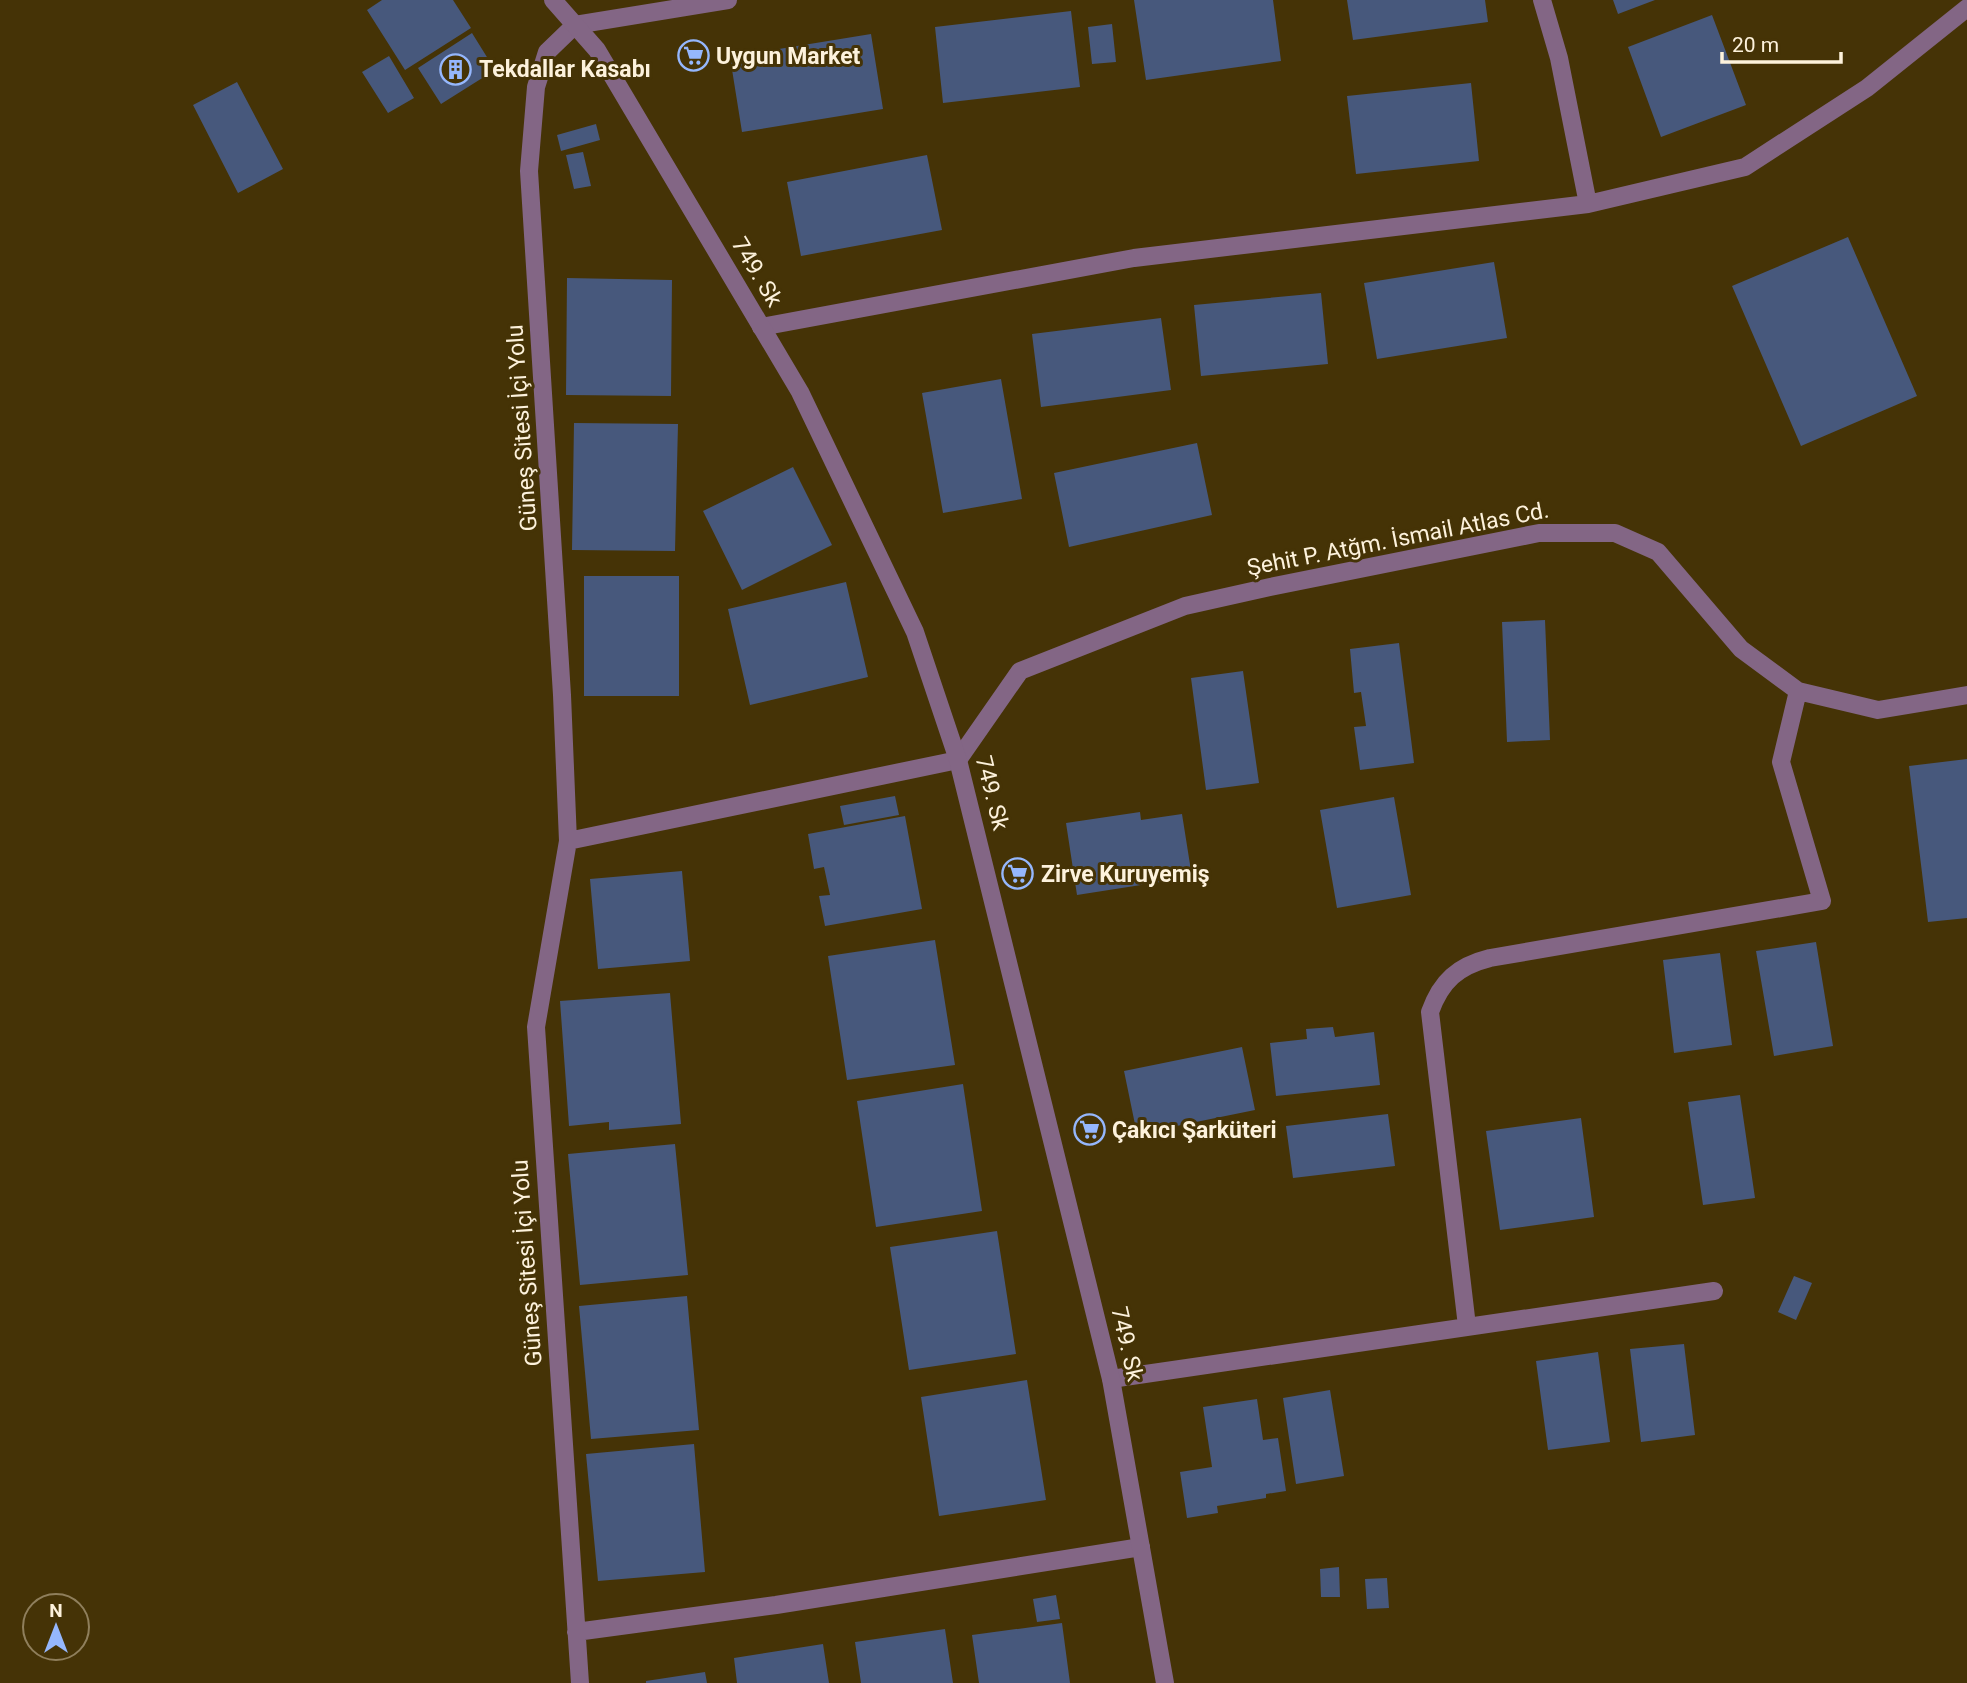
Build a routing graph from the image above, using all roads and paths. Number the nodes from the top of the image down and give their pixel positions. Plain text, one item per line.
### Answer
1 (553, 0) edge
2 (728, 0) edge
3 (1542, 0) edge
4 (1967, 8) edge
5 (575, 25) junction
6 (1588, 204) junction
7 (761, 327) junction
8 (1798, 691) junction
9 (1967, 695) edge
10 (958, 760) junction
11 (568, 841) junction
12 (1714, 1291) dead end
13 (1467, 1326) junction
14 (1111, 1379) junction
15 (1141, 1547) junction
16 (576, 1632) junction
17 (580, 1683) edge
18 (1165, 1683) edge

1 - 5 street, 749. Sk
2 - 5 street
3 - 6 street
4 - 6 street
5 - 7 street, 749. Sk
5 - 11 street, Güneş Sitesi İçi Yolu
6 - 7 street
7 - 10 street, 749. Sk
8 - 9 street, Şehit P. Atğm. İsmail Atlas Cd.
8 - 10 street, Şehit P. Atğm. İsmail Atlas Cd.
8 - 13 street
10 - 11 street
10 - 14 street, 749. Sk
11 - 16 street, Güneş Sitesi İçi Yolu
12 - 13 street
13 - 14 street
14 - 15 street, 749. Sk
15 - 16 street
15 - 18 street, 749. Sk
16 - 17 street, Güneş Sitesi İçi Yolu

